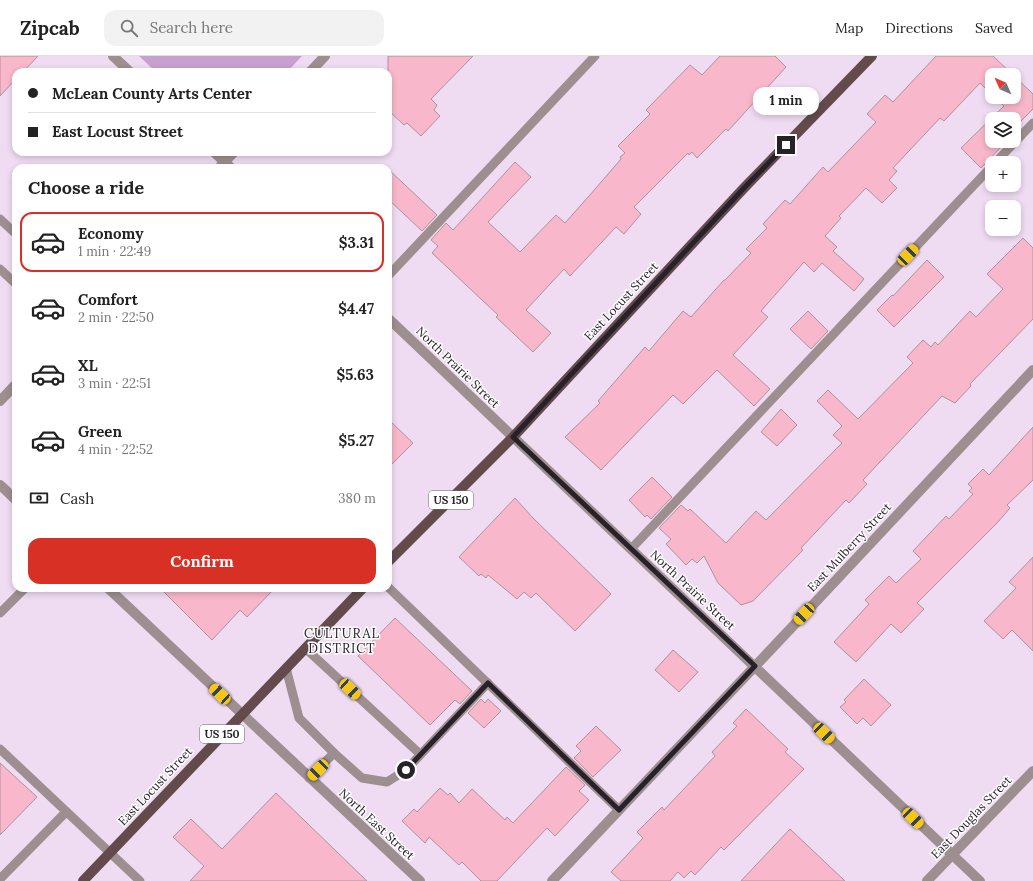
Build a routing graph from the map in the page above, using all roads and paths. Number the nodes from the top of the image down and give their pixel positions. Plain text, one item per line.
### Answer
1 (113, 56) edge
2 (325, 56) edge
3 (595, 56) edge
4 (872, 56) edge
5 (126, 68) edge
6 (314, 68) edge
7 (1033, 123) edge
8 (217, 156) edge
9 (1002, 156) edge
10 (223, 164) edge
11 (985, 173) edge
12 (0, 218) edge
13 (12, 230) edge
14 (0, 269) edge
15 (392, 272) edge
16 (12, 280) edge
17 (392, 322) edge
18 (1033, 370) edge
19 (12, 388) edge
20 (0, 401) edge
21 (513, 437) junction
22 (0, 485) edge
23 (12, 496) edge
24 (631, 548) junction
25 (392, 558) edge
26 (392, 591) edge
27 (21, 592) edge
28 (112, 592) edge
29 (359, 592) edge
30 (0, 613) edge
31 (305, 648) junction
32 (755, 666) junction
33 (286, 668) junction
34 (488, 683) junction
35 (241, 714) junction
36 (0, 749) edge
37 (334, 753) junction
38 (420, 754) junction
39 (1033, 771) edge
40 (310, 778) junction
41 (619, 810) junction
42 (66, 812) junction
43 (110, 853) junction
44 (952, 855) junction
45 (0, 879) edge
46 (82, 881) edge
47 (140, 881) edge
48 (420, 881) edge
49 (552, 881) edge
50 (927, 881) edge
51 (980, 881) edge

1 - 5 street
2 - 6 street
3 - 15 lane
4 - 21 main road, East Locust Street / US 150
7 - 9 lane
8 - 10 street
11 - 24 lane
12 - 13 lane
14 - 16 lane
17 - 21 street, North Prairie Street
18 - 32 street, East Mulberry Street
19 - 20 street
21 - 24 street, North Prairie Street
21 - 25 main road, East Locust Street / US 150
22 - 23 street
24 - 32 street, North Prairie Street
26 - 34 lane
27 - 30 lane
28 - 35 street, North East Street
29 - 31 main road, East Locust Street / US 150
31 - 33 main road, East Locust Street / US 150
31 - 38 lane
32 - 41 street, East Mulberry Street
32 - 44 street, North Prairie Street
33 - 35 main road, East Locust Street / US 150
33 - 37 lane
34 - 38 lane
34 - 41 lane
35 - 40 street, North East Street
35 - 43 main road, East Locust Street / US 150
36 - 42 lane
37 - 38 lane
37 - 40 lane
39 - 44 street, East Douglas Street
40 - 48 street, North East Street
41 - 49 street, East Mulberry Street
42 - 43 lane
42 - 45 lane
43 - 46 main road, East Locust Street / US 150
43 - 47 lane
44 - 50 street, East Douglas Street
44 - 51 street, North Prairie Street

